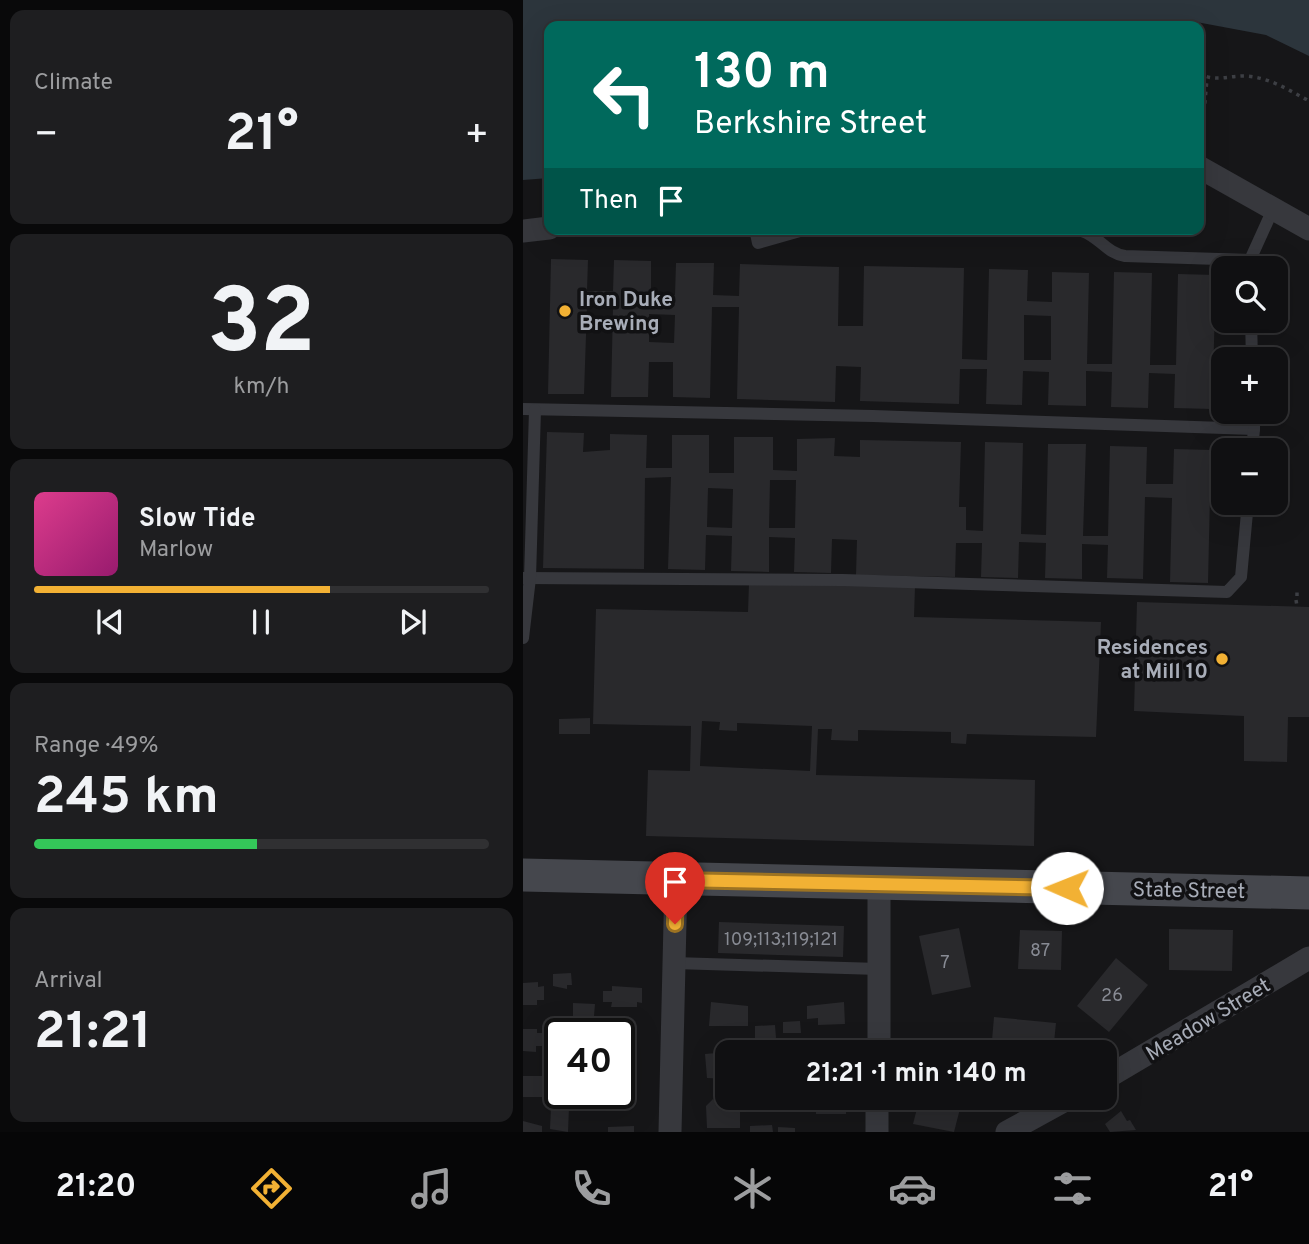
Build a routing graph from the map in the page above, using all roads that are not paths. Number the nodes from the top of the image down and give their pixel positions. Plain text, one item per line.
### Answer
1 (1204, 171) edge
2 (1274, 207) junction
3 (544, 229) edge
4 (1309, 229) edge
5 (523, 231) edge
6 (757, 235) edge
7 (786, 235) edge
8 (1093, 235) edge
9 (1253, 256) edge
10 (1211, 262) edge
11 (529, 410) edge
12 (1254, 424) edge
13 (1254, 429) junction
14 (1253, 438) edge
15 (1247, 515) edge
16 (527, 578) edge
17 (523, 638) edge
18 (523, 875) edge
19 (676, 880) junction
20 (879, 883) junction
21 (1309, 893) edge
22 (1309, 958) edge
23 (674, 963) junction
24 (879, 969) junction
25 (879, 1040) edge
26 (1117, 1071) edge
27 (878, 1110) edge
28 (1047, 1110) edge
29 (670, 1132) edge
30 (877, 1132) edge
31 (1007, 1132) edge

1 - 2 street
2 - 4 street
2 - 9 lane
3 - 5 street
6 - 7 lane
8 - 10 lane
11 - 13 lane
11 - 16 lane
12 - 13 lane
13 - 14 lane
15 - 16 lane
16 - 17 lane
18 - 19 street, State Street
19 - 20 street, State Street
19 - 23 street
20 - 21 street, State Street
20 - 24 street
22 - 26 street, Meadow Street
23 - 24 lane
23 - 29 street
24 - 25 street
27 - 30 street
28 - 31 street

